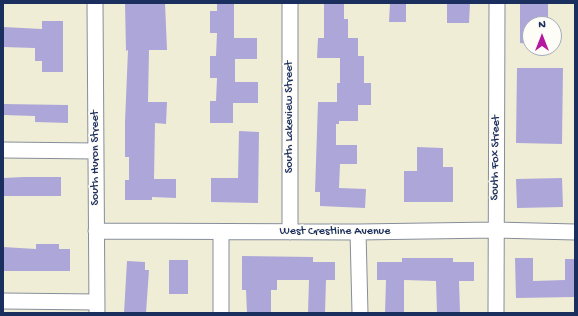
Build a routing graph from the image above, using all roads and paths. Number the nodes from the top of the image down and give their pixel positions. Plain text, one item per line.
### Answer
1 (95, 3) edge
2 (290, 3) edge
3 (498, 3) edge
4 (3, 150) edge
5 (96, 151) junction
6 (495, 230) junction
7 (96, 231) junction
8 (221, 232) junction
9 (290, 232) junction
10 (358, 232) junction
11 (575, 232) edge
12 (3, 301) edge
13 (97, 308) edge
14 (220, 313) edge
15 (360, 313) edge
16 (496, 313) edge

1 - 5 street, South Huron Street
2 - 9 street, South Lakeview Street
3 - 6 street, South Fox Street
4 - 5 street
5 - 7 street, South Huron Street
6 - 10 street, West Crestline Avenue
6 - 11 street, West Crestline Avenue
6 - 16 street, South Fox Street
7 - 8 street, West Crestline Avenue
7 - 13 street, South Huron Street
8 - 9 street, West Crestline Avenue
8 - 14 street
9 - 10 street, West Crestline Avenue
10 - 15 street
12 - 13 street

